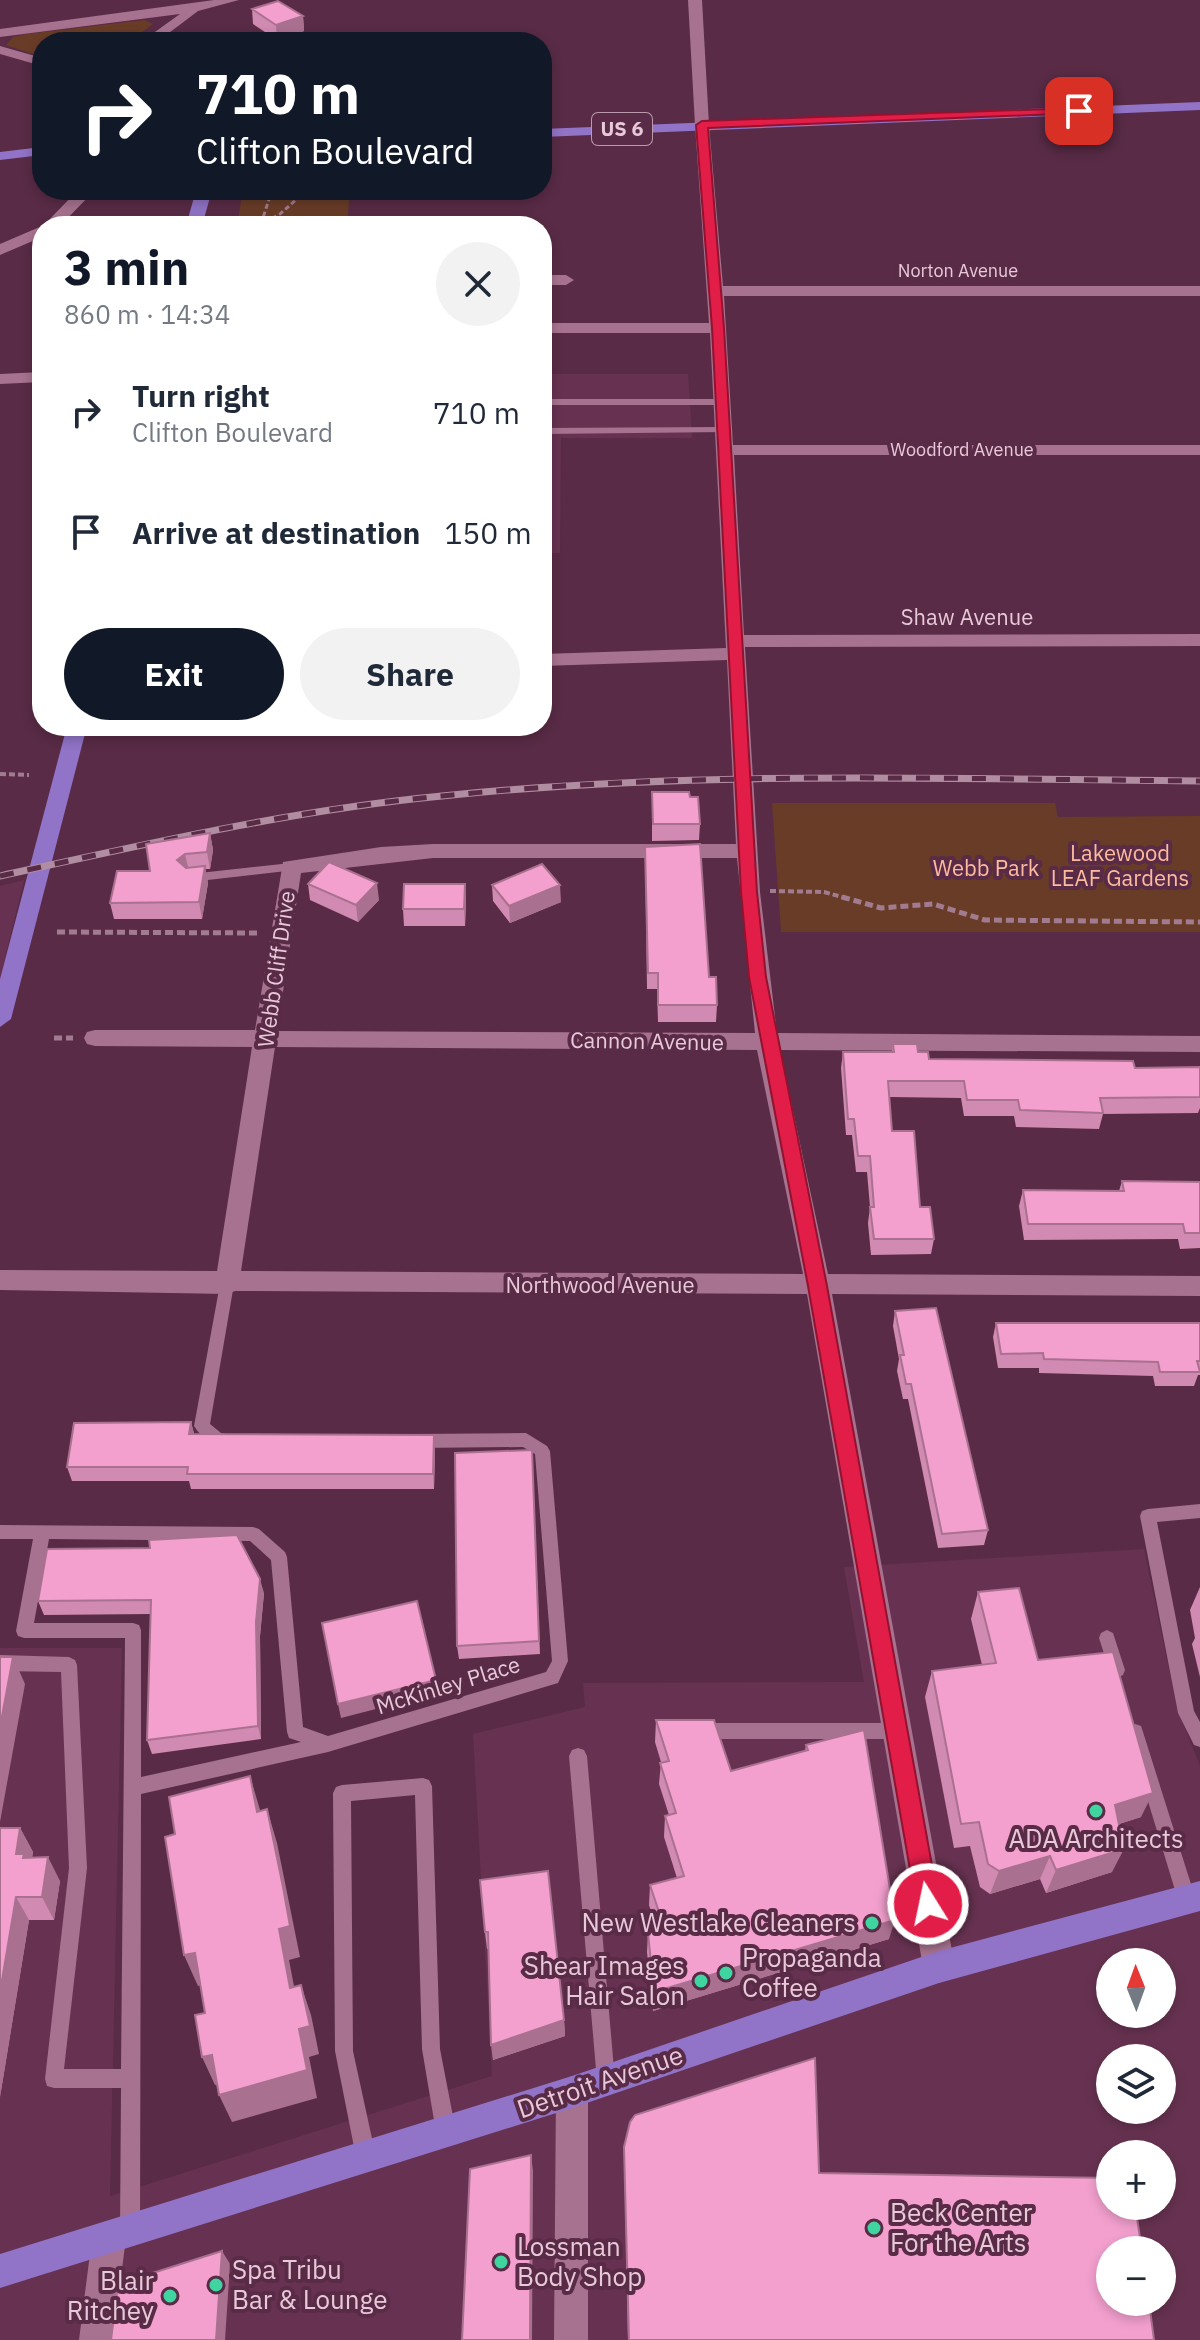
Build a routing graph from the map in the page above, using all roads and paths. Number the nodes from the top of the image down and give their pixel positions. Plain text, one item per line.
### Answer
1 (232, 0) edge
2 (695, 0) edge
3 (201, 7) junction
4 (163, 32) edge
5 (0, 33) edge
6 (0, 50) edge
7 (32, 59) edge
8 (1200, 106) edge
9 (702, 125) junction
10 (552, 132) edge
11 (32, 152) edge
12 (0, 156) edge
13 (32, 165) edge
14 (0, 167) edge
15 (77, 200) edge
16 (296, 200) edge
17 (61, 216) edge
18 (277, 216) edge
19 (32, 236) edge
20 (0, 250) edge
21 (552, 280) edge
22 (566, 280) dead end
23 (715, 291) junction
24 (1200, 291) edge
25 (552, 328) edge
26 (718, 328) junction
27 (32, 377) edge
28 (0, 379) edge
29 (552, 402) edge
30 (721, 402) junction
31 (552, 431) edge
32 (724, 440) junction
33 (1200, 450) edge
34 (1200, 640) edge
35 (734, 648) junction
36 (552, 659) edge
37 (75, 736) edge
38 (0, 774) edge
39 (29, 775) dead end
40 (747, 851) junction
41 (291, 867) junction
42 (189, 878) edge
43 (749, 892) junction
44 (1060, 916) dead end
45 (1200, 922) edge
46 (1061, 923) junction
47 (57, 932) dead end
48 (282, 933) junction
49 (0, 1019) edge
50 (267, 1037) junction
51 (95, 1038) dead end
52 (767, 1042) junction
53 (1200, 1044) edge
54 (0, 1280) edge
55 (227, 1284) junction
56 (818, 1286) junction
57 (1200, 1286) edge
58 (248, 1440) edge
59 (401, 1441) edge
60 (1200, 1511) edge
61 (0, 1532) edge
62 (42, 1532) junction
63 (1107, 1638) dead end
64 (0, 1663) edge
65 (1120, 1682) edge
66 (1129, 1712) edge
67 (680, 1731) edge
68 (897, 1731) junction
69 (1200, 1739) edge
70 (328, 1744) junction
71 (578, 1756) dead end
72 (134, 1787) junction
73 (1193, 1898) edge
74 (939, 1967) junction
75 (131, 2078) junction
76 (606, 2081) junction
77 (572, 2092) junction
78 (446, 2132) junction
79 (366, 2157) junction
80 (120, 2235) junction
81 (0, 2271) edge
82 (96, 2340) edge
83 (571, 2340) edge

1 - 3 street
2 - 9 street
3 - 4 street
3 - 5 street
6 - 7 street
8 - 9 main road, US 6
9 - 10 main road, US 6
9 - 23 street
11 - 12 main road
13 - 14 main road
15 - 17 street
16 - 18 path
19 - 20 street
21 - 22 street
23 - 24 street, Norton Avenue
23 - 26 street
25 - 26 street
26 - 30 street
27 - 28 street
29 - 30 lane
30 - 32 street
31 - 32 lane
32 - 33 street, Woodford Avenue
32 - 35 street
34 - 35 street, Shaw Avenue
35 - 36 street, Shaw Avenue
35 - 40 street
37 - 49 main road
38 - 39 path
40 - 41 street, Webb Cliff Drive
40 - 43 street
41 - 42 lane
41 - 48 street, Webb Cliff Drive
43 - 46 path
43 - 52 street
44 - 46 path
45 - 46 path
47 - 48 path
48 - 50 street, Webb Cliff Drive
50 - 51 street, Cannon Avenue
50 - 52 street, Cannon Avenue
50 - 55 street, Webb Cliff Drive
52 - 53 street, Cannon Avenue
52 - 56 street
54 - 55 street, Northwood Avenue
55 - 56 street, Northwood Avenue
55 - 58 lane, Webb Cliff Drive
56 - 57 street, Northwood Avenue
56 - 68 street
59 - 70 lane, McKinley Place
60 - 69 lane
61 - 62 lane
62 - 70 lane
62 - 72 lane
63 - 65 lane
64 - 75 lane
66 - 73 lane
67 - 68 lane
68 - 74 street
70 - 72 lane
71 - 76 lane
72 - 75 lane
73 - 74 main road, Detroit Avenue
74 - 76 main road, Detroit Avenue
75 - 80 lane
76 - 77 main road, Detroit Avenue
77 - 78 main road, Detroit Avenue
77 - 83 street
78 - 79 main road, Detroit Avenue
78 - 79 lane
79 - 80 main road, Detroit Avenue
80 - 81 main road, Detroit Avenue
80 - 82 street

